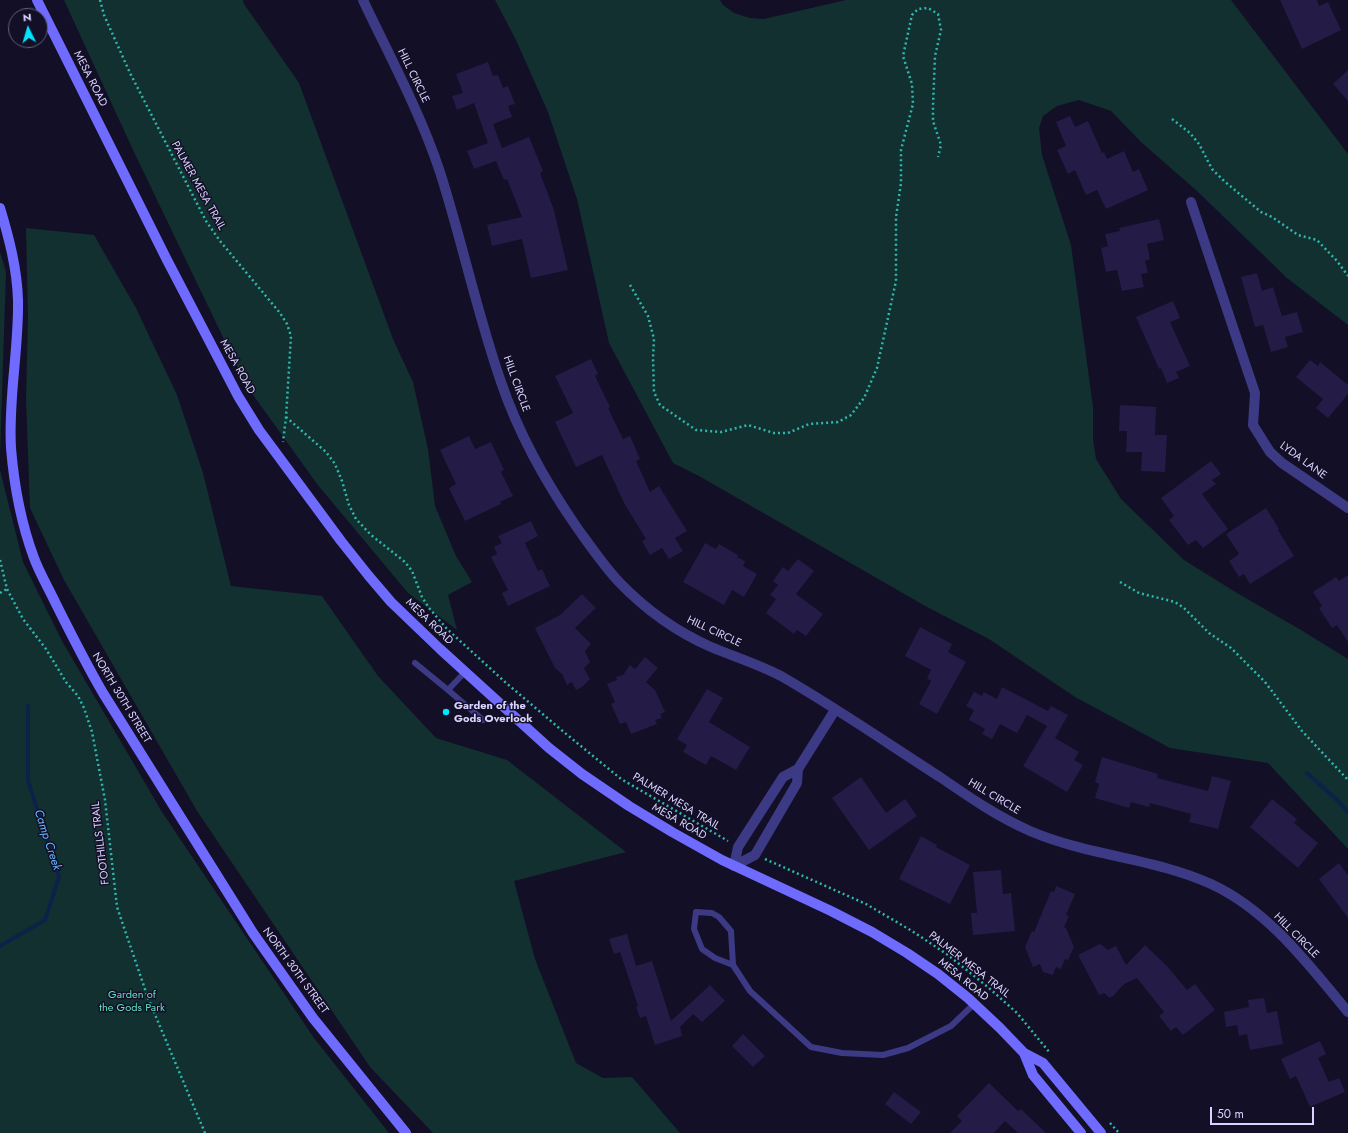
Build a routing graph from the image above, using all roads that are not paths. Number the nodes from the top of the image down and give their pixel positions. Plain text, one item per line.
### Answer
1 (38, 0) edge
2 (363, 0) edge
3 (1191, 202) dead end
4 (0, 208) edge
5 (1348, 508) edge
6 (415, 663) dead end
7 (465, 672) junction
8 (448, 690) junction
9 (835, 710) junction
10 (483, 720) dead end
11 (798, 769) junction
12 (762, 809) junction
13 (777, 818) junction
14 (734, 866) junction
15 (733, 965) junction
16 (974, 1004) junction
17 (1348, 1012) edge
18 (1024, 1053) junction
19 (406, 1133) edge
20 (1081, 1133) edge
21 (1101, 1133) edge

1 - 7 main road, MESA ROAD
2 - 9 street, HILL CIRCLE
3 - 5 street, LYDA LANE
4 - 19 main road, NORTH 30TH STREET
6 - 8 lane
7 - 8 lane
7 - 14 main road, MESA ROAD
8 - 10 lane
9 - 11 street
9 - 17 street, HILL CIRCLE
11 - 12 street
11 - 13 street
12 - 13 street
12 - 14 street
13 - 14 street
14 - 16 main road, MESA ROAD
15 - 15 lane
15 - 16 lane
16 - 18 main road, MESA ROAD
18 - 20 main road, MESA ROAD
18 - 21 main road, MESA ROAD

